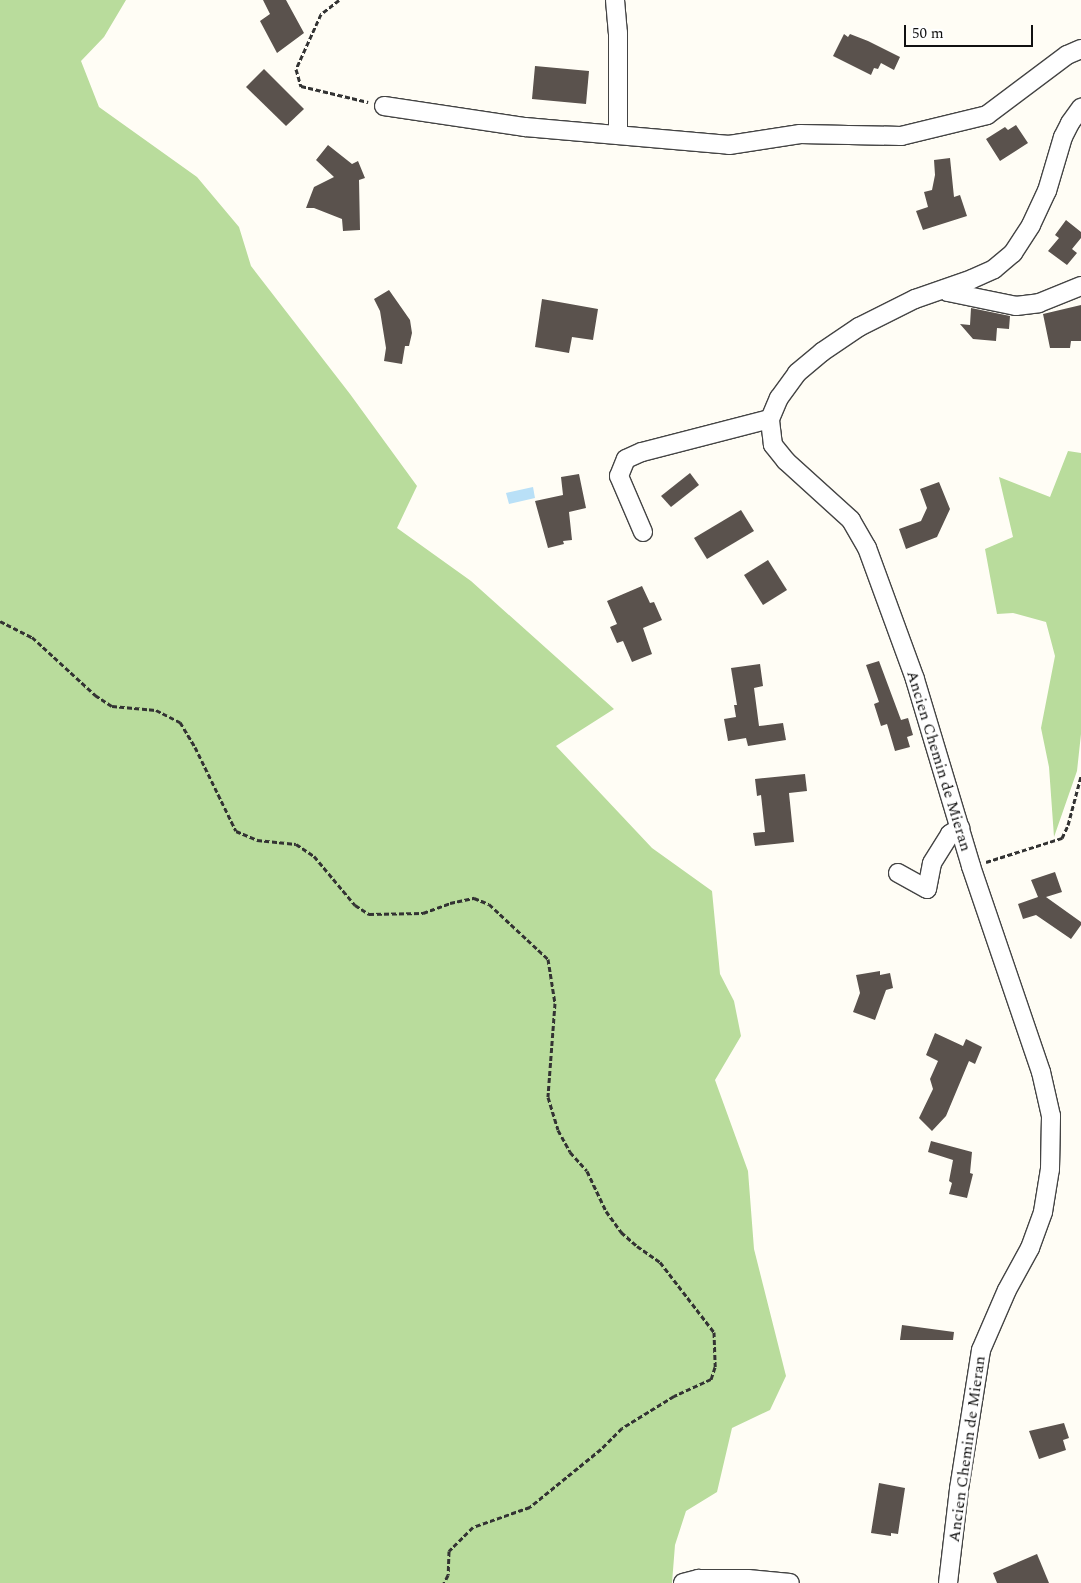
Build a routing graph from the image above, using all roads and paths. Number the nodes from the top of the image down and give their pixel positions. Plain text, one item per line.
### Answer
1 (339, 0) edge
2 (615, 0) edge
3 (1081, 49) edge
4 (384, 106) joint
5 (1081, 108) edge
6 (618, 135) junction
7 (1081, 286) edge
8 (945, 289) junction
9 (770, 419) junction
10 (643, 532) dead end
11 (0, 621) edge
12 (1081, 776) edge
13 (960, 828) junction
14 (971, 866) junction
15 (898, 874) dead end
16 (444, 1583) edge
17 (683, 1583) edge
18 (790, 1583) edge
19 (948, 1583) edge

1 - 4 path
2 - 6 street
3 - 6 street
4 - 6 street
5 - 8 street
7 - 8 street
8 - 9 street
9 - 10 street
9 - 13 street, Ancien Chemin de Mieran
11 - 16 path
12 - 14 path
13 - 14 street, Ancien Chemin de Mieran
13 - 15 street
14 - 19 street, Ancien Chemin de Mieran
17 - 18 street

